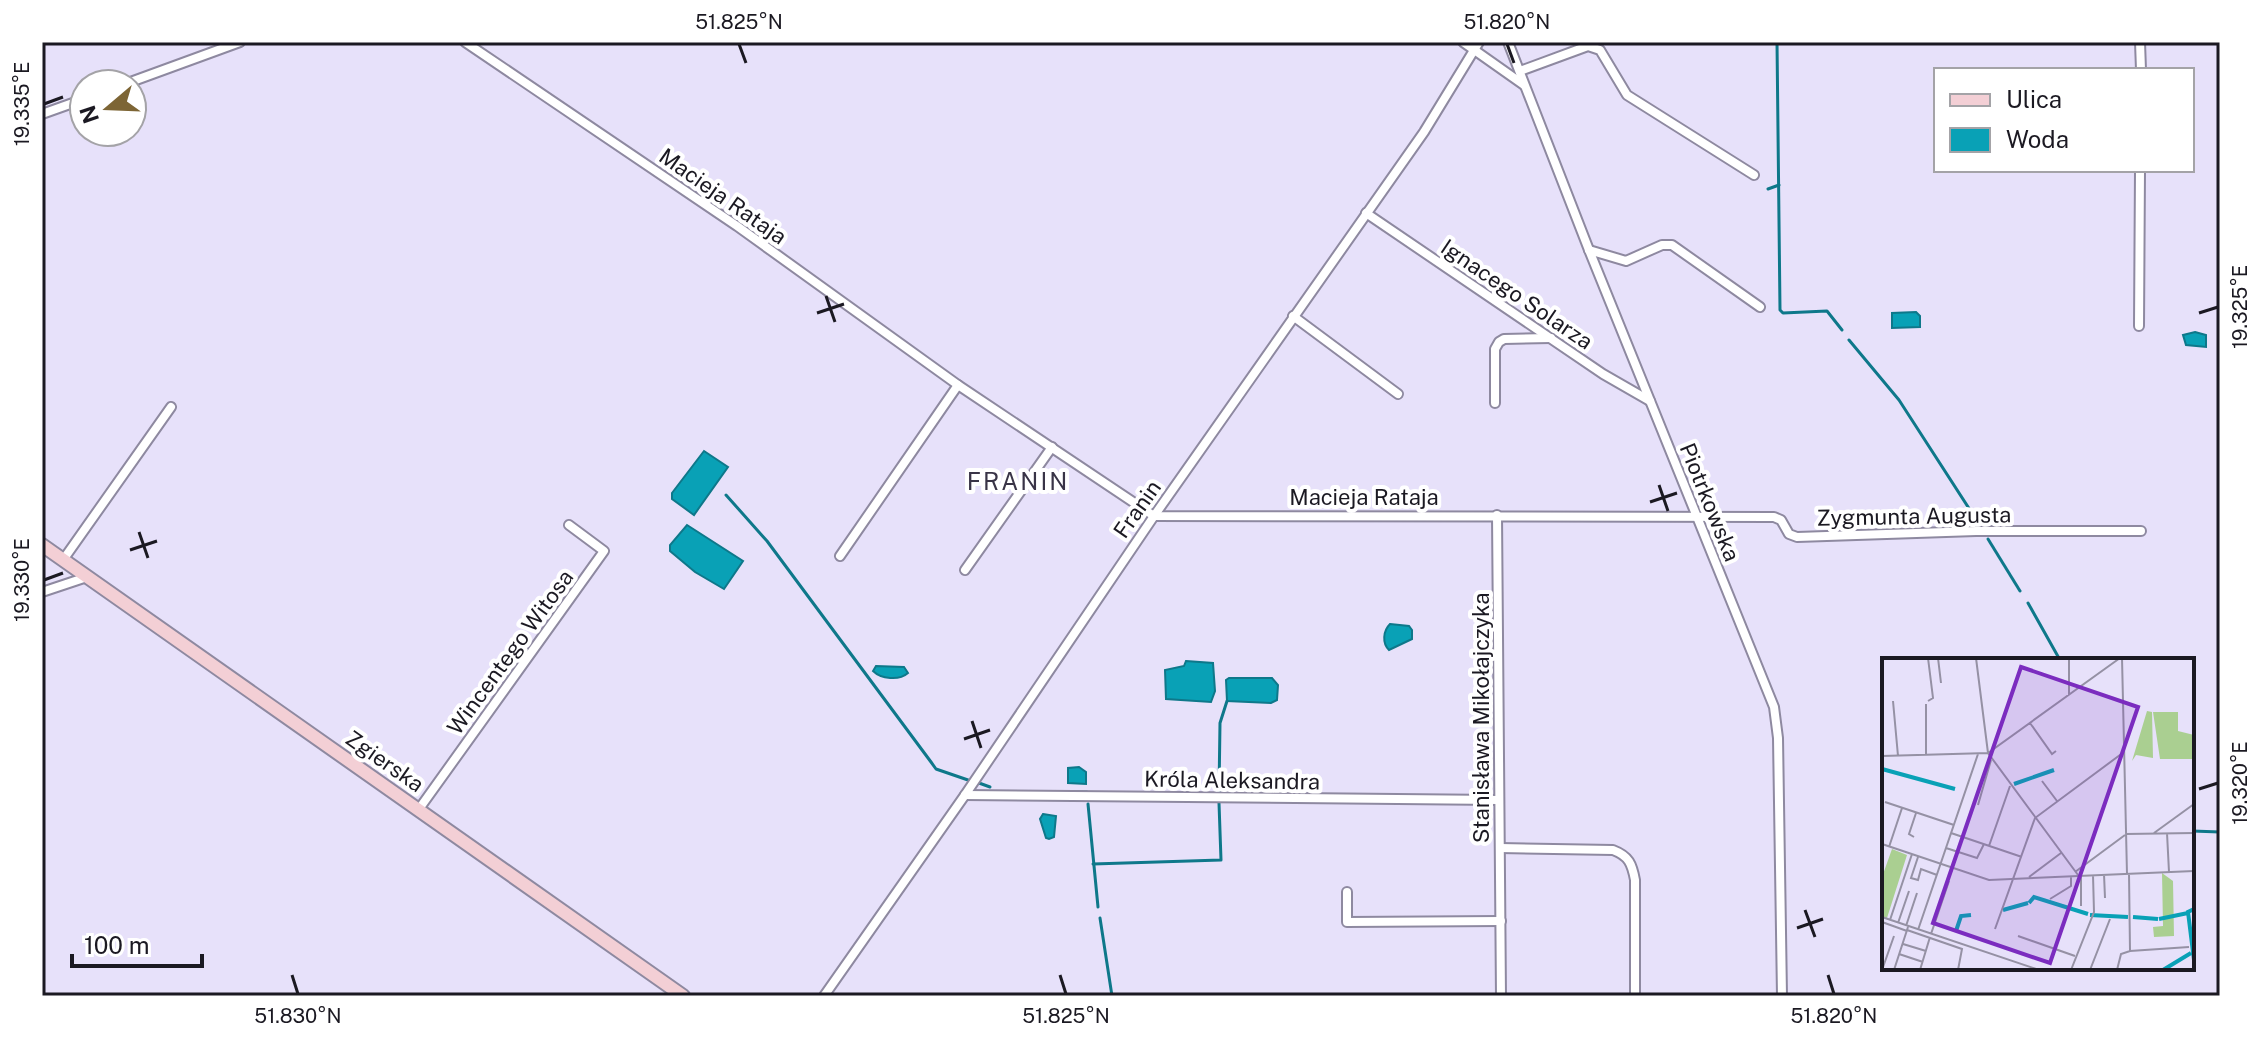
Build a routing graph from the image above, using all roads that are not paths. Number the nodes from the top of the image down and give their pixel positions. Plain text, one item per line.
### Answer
1 (240, 42) edge
2 (465, 42) edge
3 (1463, 42) edge
4 (1508, 42) edge
5 (2140, 42) edge
6 (1477, 46) edge
7 (2141, 68) edge
8 (1520, 71) junction
9 (148, 76) edge
10 (1524, 85) junction
11 (68, 105) edge
12 (42, 114) edge
13 (2140, 172) edge
14 (1754, 175) dead end
15 (1366, 213) junction
16 (1589, 250) junction
17 (1760, 307) dead end
18 (1293, 316) junction
19 (2139, 326) dead end
20 (1552, 338) junction
21 (958, 385) junction
22 (1398, 394) dead end
23 (1650, 401) junction
24 (1495, 403) dead end
25 (171, 407) dead end
26 (1052, 447) junction
27 (1497, 515) junction
28 (1154, 516) junction
29 (1696, 516) junction
30 (569, 525) dead end
31 (2141, 531) dead end
32 (42, 545) edge
33 (840, 556) dead end
34 (63, 560) junction
35 (965, 570) dead end
36 (87, 577) junction
37 (42, 592) edge
38 (965, 795) junction
39 (1499, 800) junction
40 (419, 809) junction
41 (1500, 848) junction
42 (1347, 892) dead end
43 (1501, 921) junction
44 (683, 996) edge
45 (824, 996) edge
46 (1501, 996) edge
47 (1635, 996) edge
48 (1782, 996) edge

1 - 9 street
2 - 21 street, Macieja Rataja
3 - 6 street
4 - 8 street, Piotrkowska
5 - 7 street
6 - 10 street
6 - 15 street, Franin
8 - 10 street, Piotrkowska
8 - 14 street
10 - 16 street, Piotrkowska
11 - 12 street
13 - 19 street
15 - 18 street, Franin
15 - 20 street, Ignacego Solarza
16 - 17 street
16 - 23 street, Piotrkowska
18 - 22 street
18 - 28 street, Franin
20 - 23 street, Ignacego Solarza
20 - 24 street
21 - 26 street, Macieja Rataja
21 - 33 street
23 - 29 street, Piotrkowska
25 - 34 street
26 - 28 street, Macieja Rataja
26 - 35 street
27 - 28 street, Macieja Rataja
27 - 29 street, Macieja Rataja
27 - 39 street, Stanisława Mikołajczyka
28 - 38 street, Franin
29 - 31 street, Zygmunta Augusta
29 - 48 street, Piotrkowska
30 - 40 street, Wincentego Witosa
32 - 34 main road, Zgierska
34 - 36 main road, Zgierska
36 - 37 street
36 - 40 main road, Zgierska
38 - 39 street, Króla Aleksandra
38 - 45 street, Franin
39 - 41 street, Stanisława Mikołajczyka
40 - 44 main road, Zgierska
41 - 43 street, Stanisława Mikołajczyka
41 - 47 street
42 - 43 street
43 - 46 street, Stanisława Mikołajczyka

